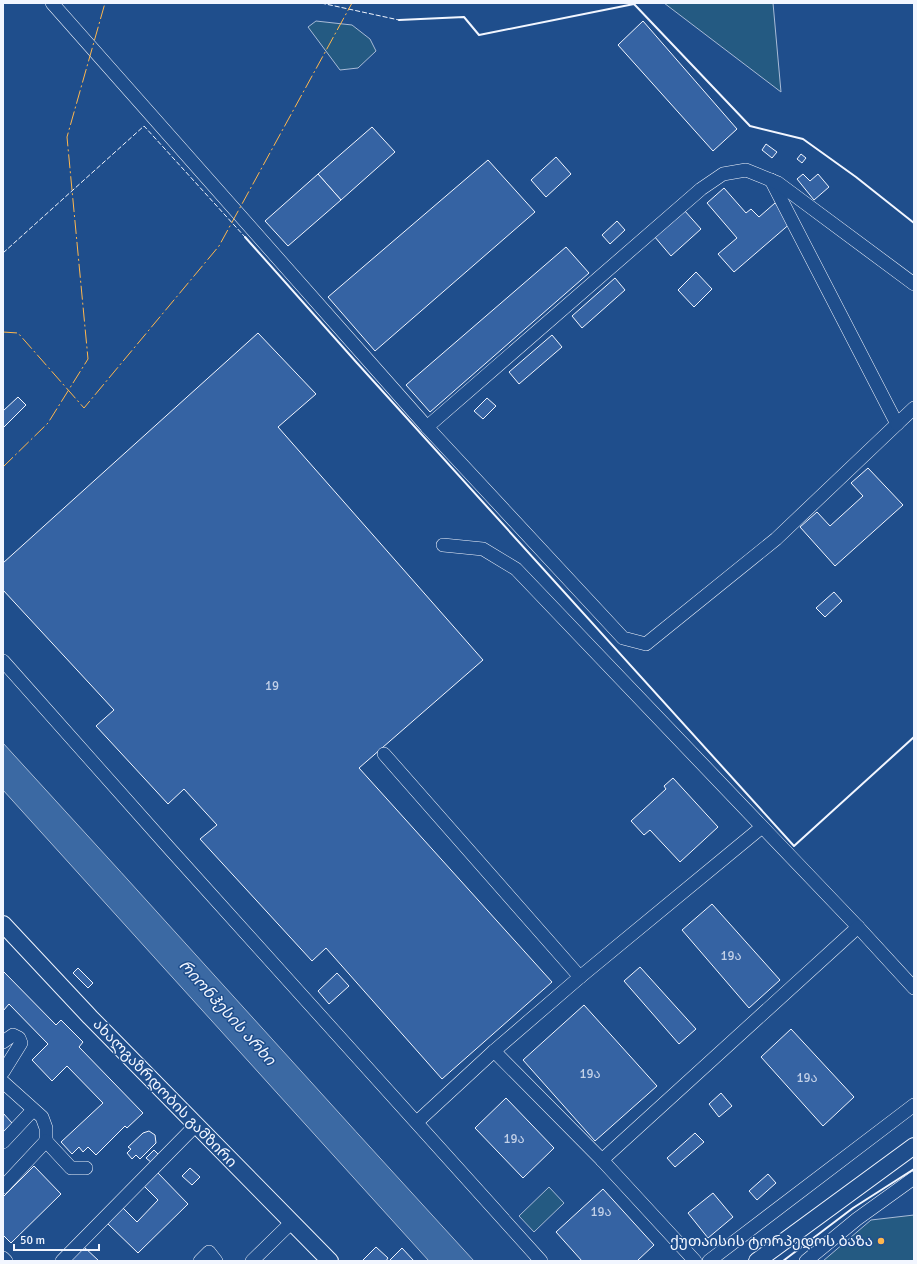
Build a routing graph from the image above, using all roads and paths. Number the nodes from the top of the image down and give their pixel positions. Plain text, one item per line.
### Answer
1 (52, 3) edge
2 (771, 180) junction
3 (914, 284) edge
4 (914, 408) edge
5 (897, 424) junction
6 (427, 427) junction
7 (443, 545) dead end
8 (3, 661) edge
9 (384, 754) dead end
10 (762, 827) junction
11 (858, 927) junction
12 (6, 932) edge
13 (580, 977) junction
14 (914, 988) edge
15 (3, 1042) edge
16 (494, 1051) junction
17 (3, 1072) edge
18 (3, 1082) edge
19 (914, 1105) edge
20 (33, 1110) junction
21 (417, 1122) junction
22 (196, 1125) junction
23 (46, 1141) junction
24 (3, 1142) edge
25 (914, 1146) edge
26 (602, 1160) junction
27 (86, 1168) dead end
28 (914, 1178) edge
29 (3, 1187) edge
30 (908, 1188) edge
31 (292, 1222) junction
32 (3, 1258) edge
33 (6, 1261) edge
34 (62, 1261) edge
35 (200, 1261) edge
36 (216, 1261) edge
37 (252, 1261) edge
38 (330, 1261) edge
39 (542, 1261) edge
40 (695, 1261) edge
41 (709, 1261) edge
42 (757, 1261) edge
43 (806, 1261) edge

1 - 6 street
2 - 3 street
2 - 5 street
2 - 6 street
4 - 5 street
5 - 6 street
7 - 10 street
8 - 21 street
9 - 13 street
10 - 11 street
10 - 13 street
11 - 14 street
11 - 26 street
12 - 22 main road, ახალგაზრდობის გამზირი
13 - 16 street
15 - 17 street
16 - 21 street
16 - 26 street
18 - 20 street
19 - 41 street
20 - 23 street
20 - 24 street
21 - 39 street
22 - 31 main road, ახალგაზრდობის გამზირი
22 - 34 street
23 - 27 street
23 - 29 street
25 - 42 main road
26 - 40 street
28 - 30 street
30 - 43 street
31 - 37 street
31 - 38 main road, ახალგაზრდობის გამზირი
32 - 33 street
35 - 36 street

